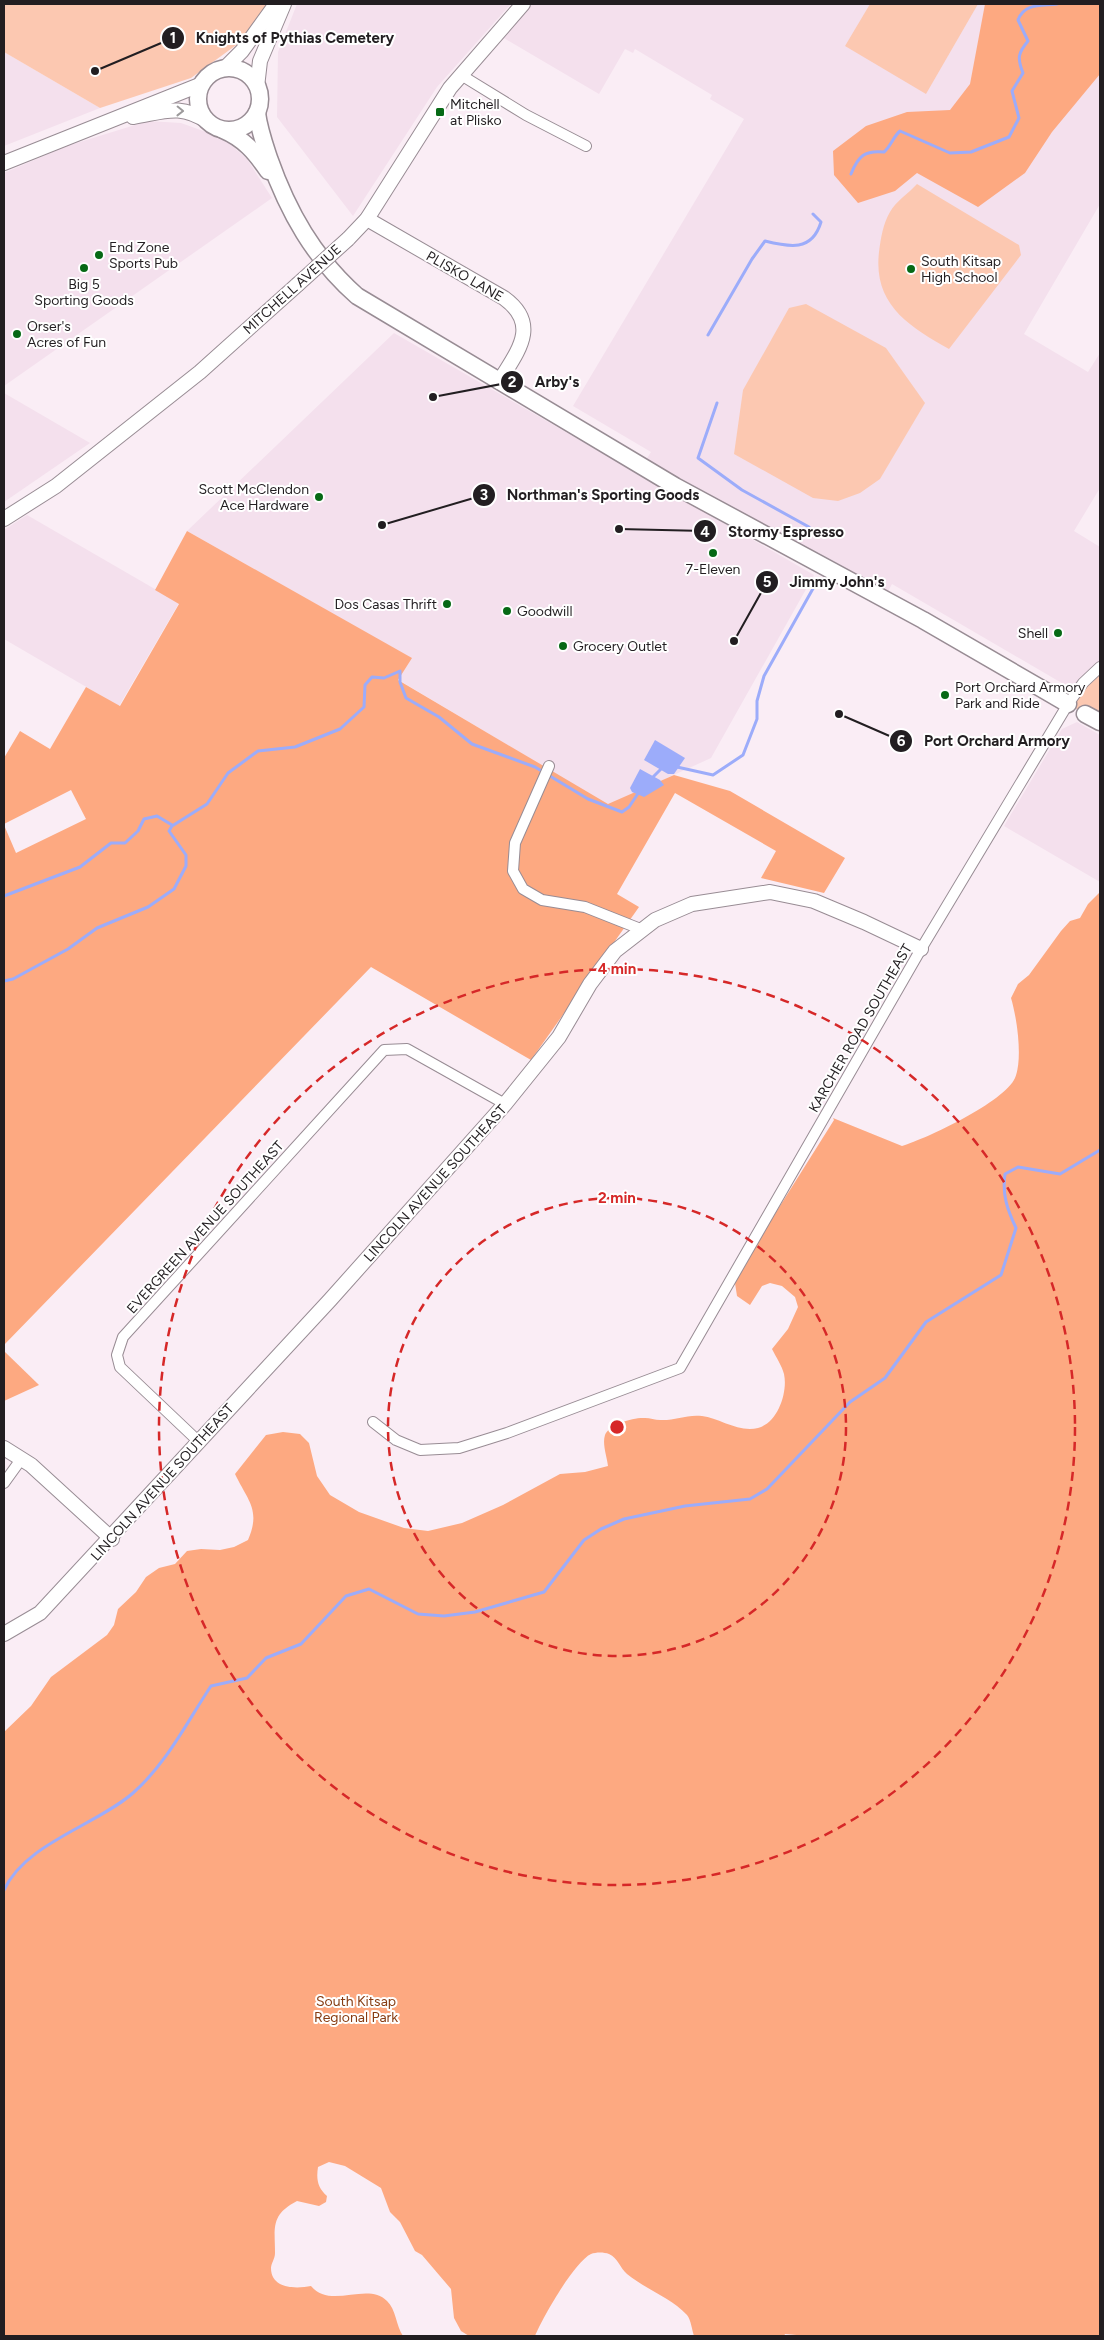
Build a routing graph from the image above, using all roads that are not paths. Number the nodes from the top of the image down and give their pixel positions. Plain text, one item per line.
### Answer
1 (276, 4) edge
2 (284, 4) edge
3 (522, 4) edge
4 (224, 69) junction
5 (461, 75) junction
6 (202, 84) junction
7 (257, 86) junction
8 (256, 114) junction
9 (115, 120) junction
10 (214, 125) junction
11 (586, 146) dead end
12 (4, 162) edge
13 (280, 187) junction
14 (367, 219) junction
15 (499, 382) junction
16 (4, 519) edge
17 (1100, 667) edge
18 (1068, 704) junction
19 (1084, 714) joint
20 (1100, 722) edge
21 (549, 766) dead end
22 (643, 930) junction
23 (921, 949) junction
24 (505, 1104) junction
25 (373, 1422) dead end
26 (198, 1441) junction
27 (4, 1448) edge
28 (22, 1458) junction
29 (4, 1483) edge
30 (112, 1538) junction
31 (4, 1634) edge

1 - 4 street
2 - 7 street
3 - 5 street, MITCHELL AVENUE
4 - 6 main road
4 - 7 main road
5 - 11 street
5 - 14 street, MITCHELL AVENUE
6 - 9 street
6 - 10 main road
7 - 8 main road
8 - 10 main road
8 - 13 main road
9 -> 10 street
9 - 12 street
10 - 13 main road
13 - 15 main road
14 - 15 street, PLISKO LANE
14 - 16 street, MITCHELL AVENUE, bridge
15 - 18 main road
17 - 18 street, KARCHER ROAD SOUTHEAST
18 - 19 street
18 - 23 street, KARCHER ROAD SOUTHEAST
19 - 20 main road
21 - 22 street
22 - 23 street, LINCOLN AVENUE SOUTHEAST
22 - 24 street, LINCOLN AVENUE SOUTHEAST
23 - 25 street, KARCHER ROAD SOUTHEAST
24 - 26 street, LINCOLN AVENUE SOUTHEAST
24 - 26 street, EVERGREEN AVENUE SOUTHEAST
26 - 30 street, LINCOLN AVENUE SOUTHEAST
27 - 28 street
28 - 29 street
28 - 30 street
30 - 31 street, LINCOLN AVENUE SOUTHEAST

